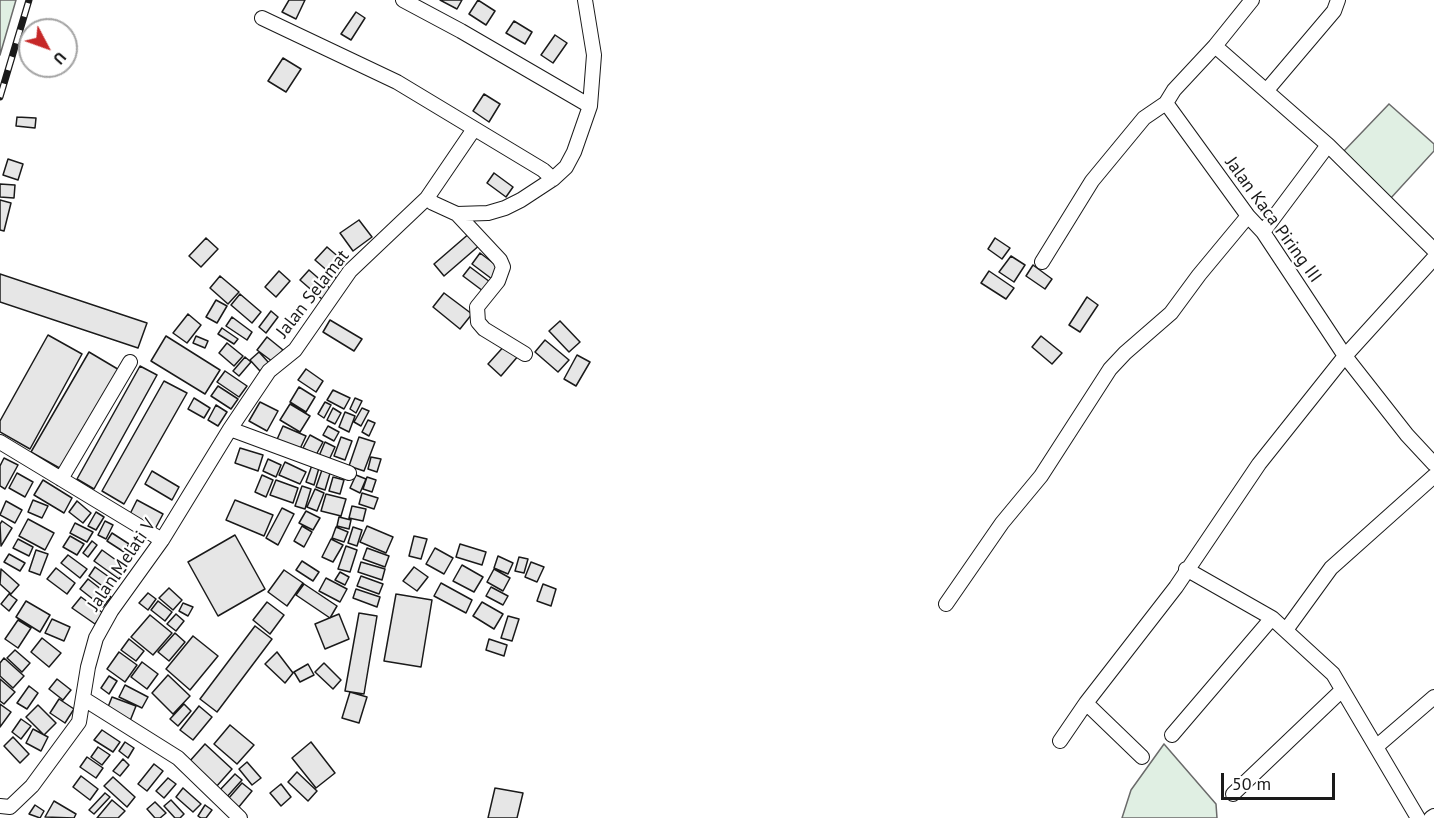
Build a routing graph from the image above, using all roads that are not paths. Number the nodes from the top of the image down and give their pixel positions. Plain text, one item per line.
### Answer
1 (403, 0) edge
2 (585, 0) edge
3 (1252, 0) edge
4 (1338, 0) edge
5 (262, 18) dead end
6 (1215, 46) junction
7 (1267, 90) junction
8 (1166, 102) junction
9 (590, 106) junction
10 (474, 129) junction
11 (1328, 145) junction
12 (553, 180) junction
13 (427, 198) junction
14 (456, 214) junction
15 (1248, 216) junction
16 (1263, 232) junction
17 (1434, 250) edge
18 (1434, 258) edge
19 (1042, 262) dead end
20 (525, 354) dead end
21 (1345, 356) junction
22 (130, 362) dead end
23 (230, 429) junction
24 (0, 442) edge
25 (1434, 464) edge
26 (349, 473) dead end
27 (1434, 476) edge
28 (61, 479) junction
29 (162, 540) junction
30 (1186, 569) junction
31 (946, 604) dead end
32 (1272, 618) junction
33 (1286, 630) junction
34 (1341, 691) junction
35 (1434, 697) edge
36 (84, 699) junction
37 (1086, 703) junction
38 (1172, 735) dead end
39 (1060, 741) dead end
40 (1376, 747) junction
41 (1142, 757) dead end
42 (1233, 794) dead end
43 (0, 806) edge
44 (240, 818) edge
45 (1418, 818) edge

1 - 9 street
2 - 9 street
3 - 6 street
4 - 7 street
5 - 10 street
6 - 7 street
6 - 8 street
7 - 11 street
8 - 15 street, Jalan Kaca Piring III
8 - 19 street
9 - 12 street
10 - 12 street
10 - 13 street, Jalan Selamat
11 - 16 street
11 - 17 street
12 - 14 street
13 - 14 street
13 - 23 street, Jalan Selamat
14 - 20 street
15 - 16 street, Jalan Kaca Piring III
15 - 31 street
16 - 21 street, Jalan Kaca Piring III
18 - 21 street
21 - 25 street, Jalan Kaca Piring III
21 - 30 street
22 - 28 street
23 - 26 street
23 - 29 street, Jalan Melati V
24 - 28 street
27 - 33 street
28 - 29 street
29 - 36 street, Jalan Melati V
30 - 32 street
30 - 37 street
32 - 33 street
32 - 38 street
33 - 34 street
34 - 40 street
34 - 42 street
35 - 40 street
36 - 43 street, Jalan Melati V
36 - 44 street
37 - 39 street
37 - 41 street
40 - 45 street

